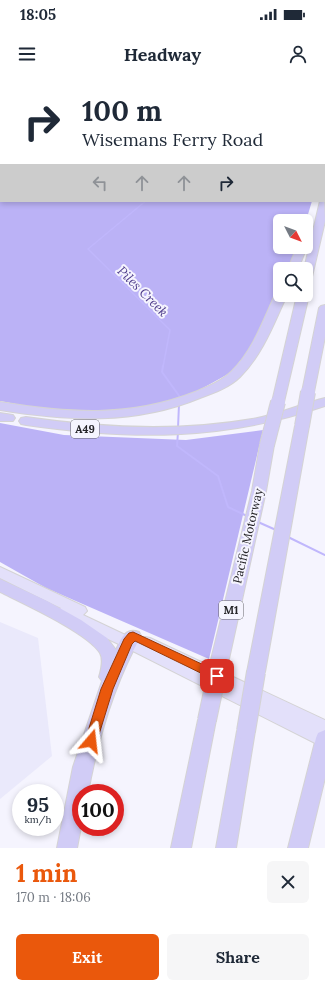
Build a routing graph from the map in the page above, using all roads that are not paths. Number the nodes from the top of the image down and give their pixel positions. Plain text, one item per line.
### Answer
1 (317, 202) edge
2 (325, 202) edge
3 (313, 214) edge
4 (310, 262) edge
5 (278, 302) edge
6 (301, 302) edge
7 (325, 308) edge
8 (325, 402) edge
9 (0, 406) edge
10 (3, 417) edge
11 (0, 572) edge
12 (0, 583) edge
13 (130, 639) junction
14 (107, 689) junction
15 (325, 736) edge
16 (325, 779) edge
17 (306, 818) junction
18 (67, 848) edge
19 (181, 848) edge
20 (226, 848) edge
21 (298, 848) edge

1 - 3 highway
2 - 4 highway
5 - 9 highway, A49
6 - 19 highway, Pacific Motorway / M1, bridge
7 - 20 highway, bridge
8 - 10 highway, A49
11 - 13 main road
12 - 13 main road
12 - 14 highway
13 - 14 highway
13 - 15 main road
14 - 18 highway
15 - 17 highway
16 - 17 highway
17 - 21 highway

